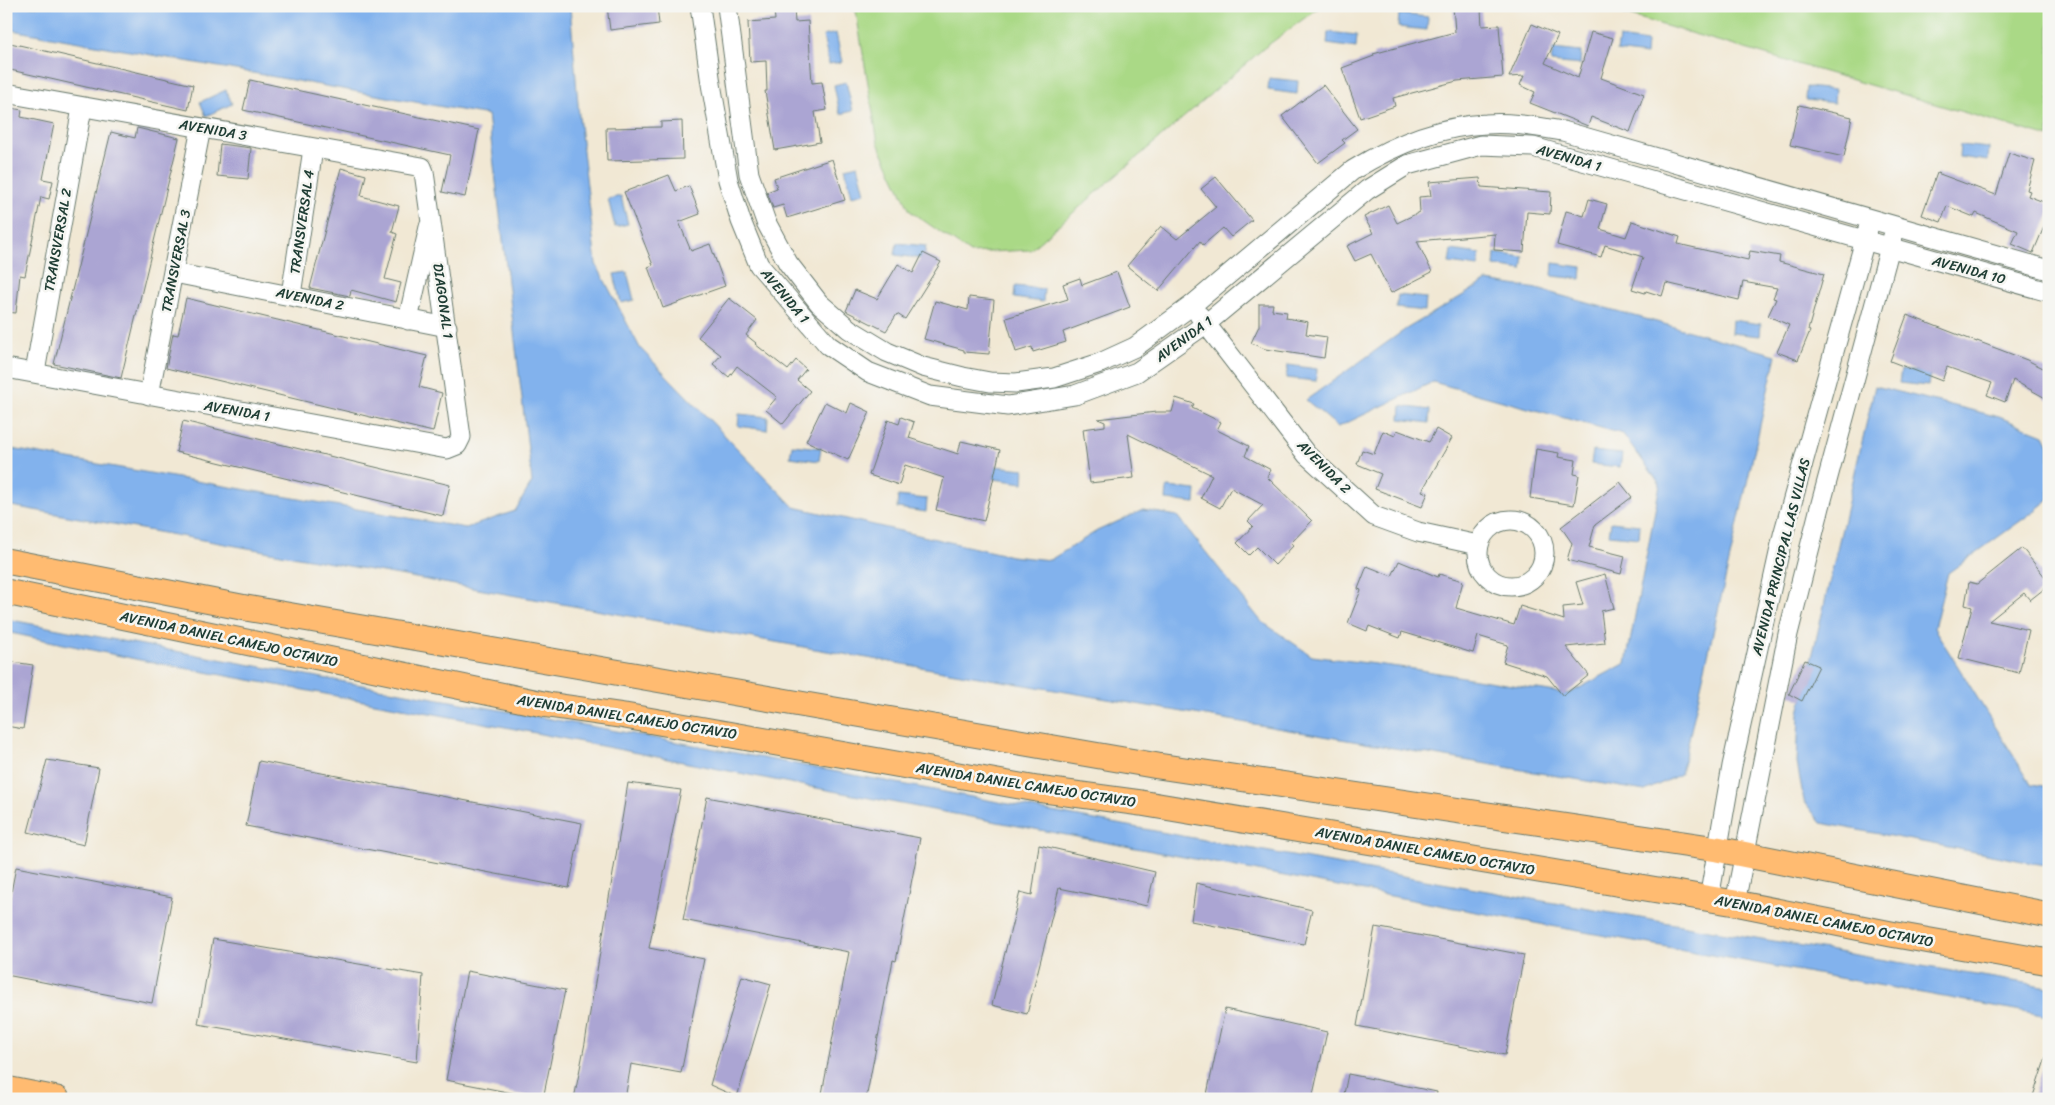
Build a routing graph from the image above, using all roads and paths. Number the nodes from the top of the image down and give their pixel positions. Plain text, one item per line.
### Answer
1 (700, 6) edge
2 (727, 6) edge
3 (6, 94) edge
4 (82, 108) junction
5 (202, 128) junction
6 (313, 149) junction
7 (420, 167) joint
8 (431, 216) junction
9 (1870, 218) junction
10 (1896, 225) junction
11 (1864, 241) junction
12 (1890, 248) junction
13 (2049, 270) edge
14 (174, 273) junction
15 (2049, 292) edge
16 (291, 295) junction
17 (1192, 306) junction
18 (408, 320) junction
19 (1206, 324) junction
20 (447, 327) junction
21 (6, 368) edge
22 (35, 372) junction
23 (149, 394) junction
24 (461, 437) joint
25 (1478, 545) dead end
26 (6, 561) edge
27 (6, 592) edge
28 (1717, 850) junction
29 (1745, 855) junction
30 (1709, 899) junction
31 (1735, 903) junction
32 (2049, 915) edge
33 (2049, 962) edge
34 (6, 1089) edge
35 (57, 1099) edge

1 - 19 street, AVENIDA 1
2 - 17 street, AVENIDA 1
3 - 4 street, AVENIDA 3
4 - 5 street, AVENIDA 3
4 - 22 street, TRANSVERSAL 2
5 - 6 street, AVENIDA 3
5 - 14 street, TRANSVERSAL 3
6 - 7 street, AVENIDA 3
6 - 16 street, TRANSVERSAL 4
7 - 8 street, DIAGONAL 1
8 - 18 street
8 - 20 street, DIAGONAL 1
9 - 10 street, AVENIDA 1
9 - 11 street, AVENIDA PRINCIPAL LAS VILLAS
9 - 17 street, AVENIDA 1
10 - 12 street, AVENIDA PRINCIPAL LAS VILLAS
10 - 13 street, AVENIDA 10
11 - 12 street, AVENIDA 1
11 - 19 street, AVENIDA 1
11 - 28 street, AVENIDA PRINCIPAL LAS VILLAS
12 - 15 street, AVENIDA 10
12 - 29 street, AVENIDA PRINCIPAL LAS VILLAS
14 - 16 street, AVENIDA 2
14 - 23 street, TRANSVERSAL 3
16 - 18 street, AVENIDA 2
17 - 19 street, AVENIDA 2
18 - 20 street, AVENIDA 2
19 - 25 street, AVENIDA 2
20 - 24 street, DIAGONAL 1
21 - 22 street, AVENIDA 1
22 - 23 street, AVENIDA 1
23 - 24 street, AVENIDA 1
26 - 28 main road
27 - 30 main road, AVENIDA DANIEL CAMEJO OCTAVIO
28 - 29 main road
28 - 30 street, AVENIDA PRINCIPAL LAS VILLAS
29 - 31 street, AVENIDA PRINCIPAL LAS VILLAS
29 - 32 main road
30 - 31 main road, AVENIDA DANIEL CAMEJO OCTAVIO
31 - 33 main road, AVENIDA DANIEL CAMEJO OCTAVIO
34 - 35 main road

